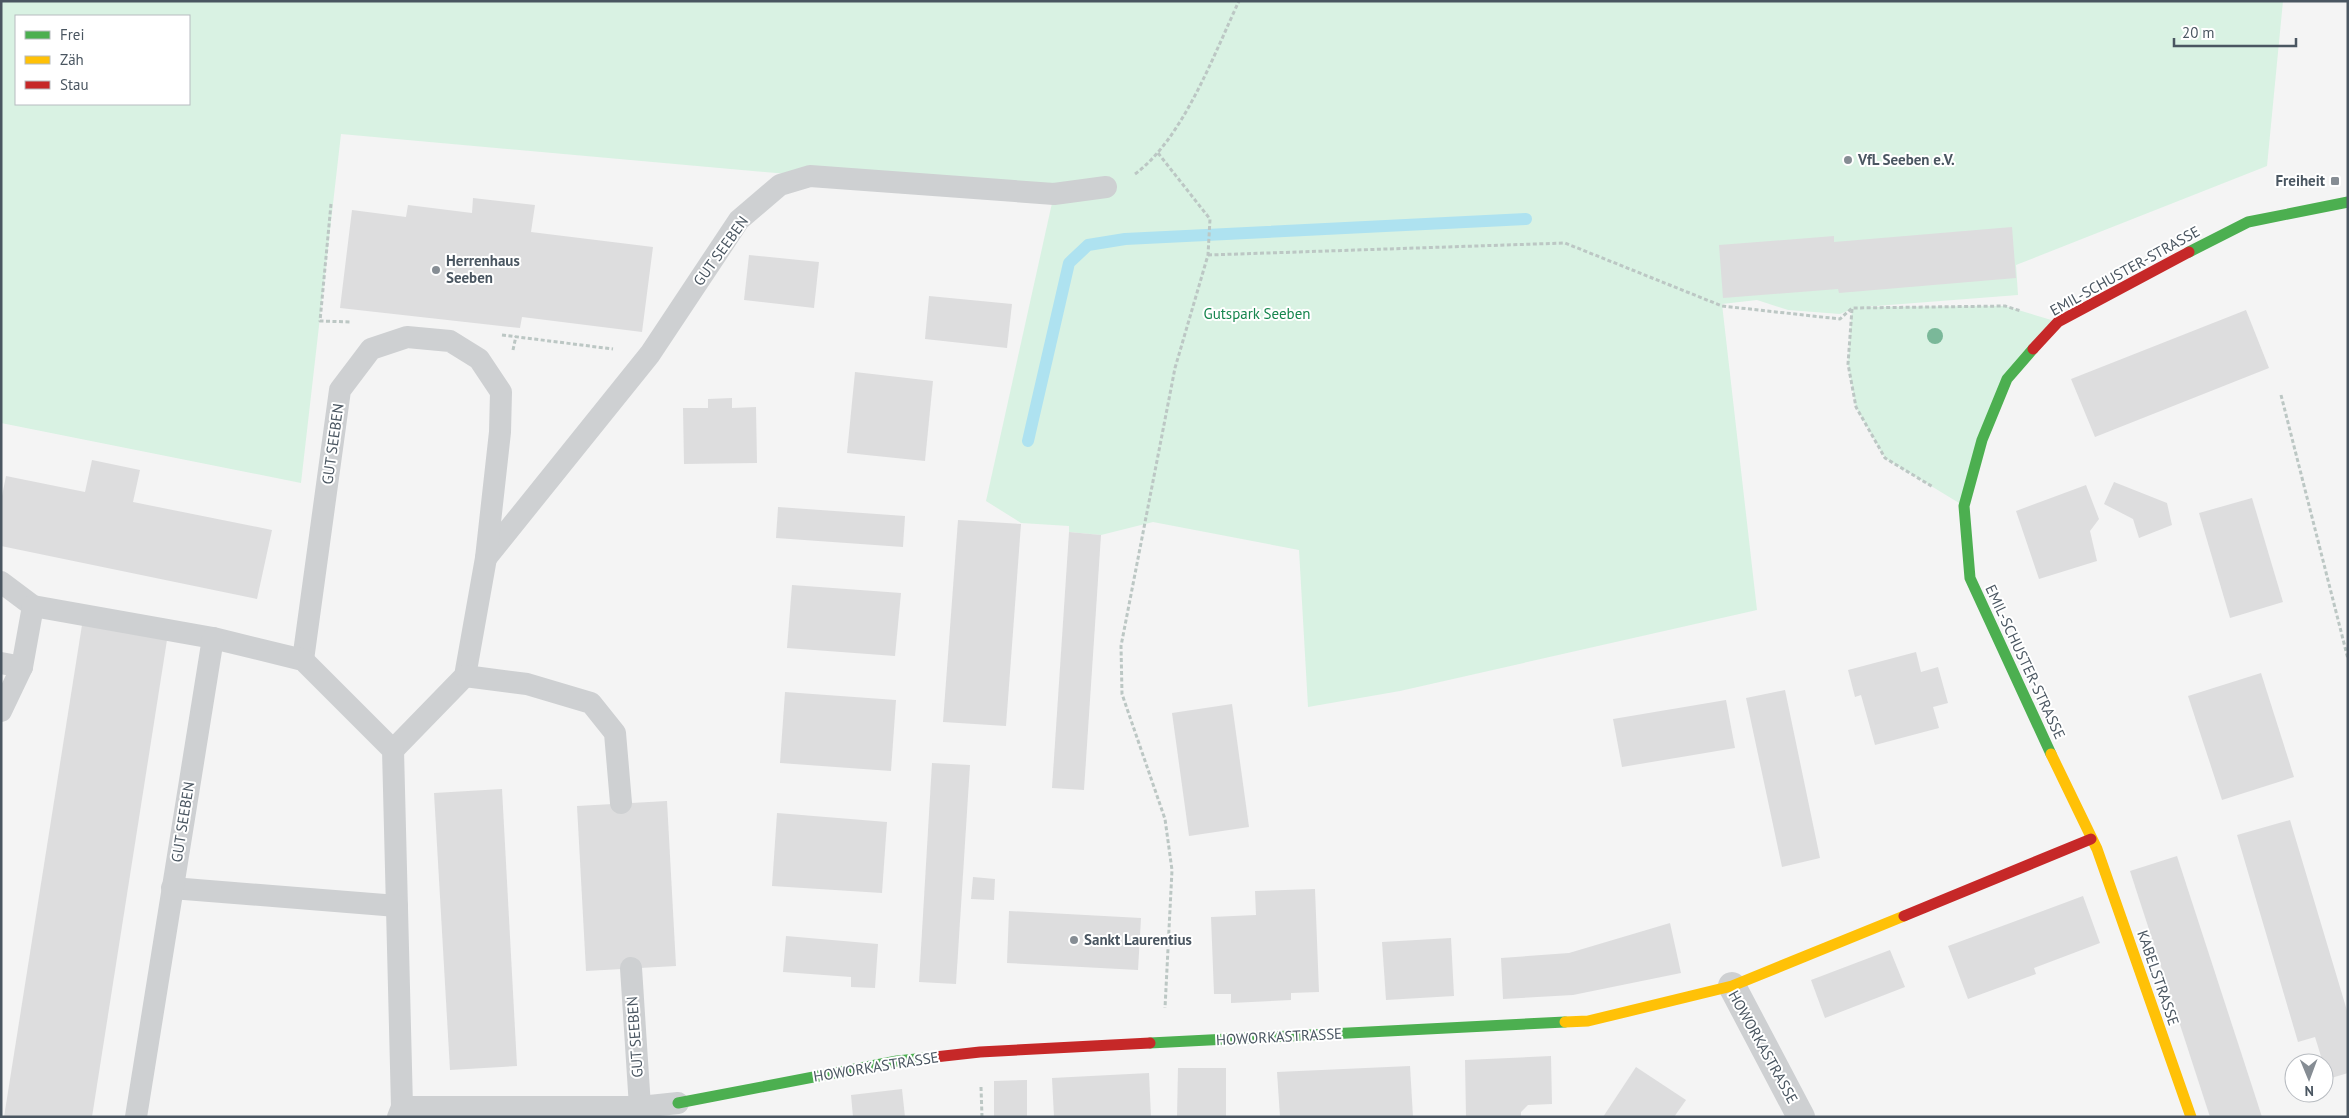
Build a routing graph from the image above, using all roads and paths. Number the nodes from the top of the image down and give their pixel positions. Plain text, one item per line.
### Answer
1 (1239, 1) edge
2 (1106, 187) dead end
3 (2348, 202) edge
4 (1208, 255) junction
5 (1852, 308) junction
6 (2058, 322) junction
7 (2281, 395) dead end
8 (1964, 506) junction
9 (486, 558) junction
10 (1, 582) edge
11 (33, 606) junction
12 (213, 638) junction
13 (2348, 659) edge
14 (303, 660) junction
15 (12, 665) edge
16 (465, 676) junction
17 (1, 711) edge
18 (393, 750) junction
19 (621, 803) dead end
20 (2094, 844) junction
21 (172, 888) junction
22 (397, 906) junction
23 (630, 968) dead end
24 (1732, 986) junction
25 (1164, 1043) junction
26 (678, 1103) joint
27 (640, 1107) junction
28 (538, 1111) edge
29 (400, 1112) edge
30 (136, 1117) edge
31 (1802, 1117) edge
32 (2191, 1117) edge

1 - 4 path
2 - 9 lane, GUT SEEBEN
3 - 6 street, EMIL-SCHUSTER-STRASSE
4 - 5 path
4 - 25 path
5 - 6 path
5 - 8 path
6 - 8 street, EMIL-SCHUSTER-STRASSE
7 - 13 path
8 - 20 street, EMIL-SCHUSTER-STRASSE
9 - 14 lane, GUT SEEBEN
9 - 16 lane, GUT SEEBEN
10 - 11 lane
11 - 12 lane
11 - 15 lane
12 - 14 lane
12 - 21 lane, GUT SEEBEN
14 - 18 lane
15 - 17 lane
16 - 18 lane
16 - 19 lane
18 - 22 lane
20 - 24 street
20 - 32 street, KABELSTRASSE
21 - 22 lane
21 - 30 lane, GUT SEEBEN
22 - 29 lane
23 - 27 lane, GUT SEEBEN
24 - 25 street, HOWORKASTRASSE
24 - 31 street, HOWORKASTRASSE
25 - 26 street, HOWORKASTRASSE
26 - 27 lane
27 - 28 lane
28 - 29 lane

